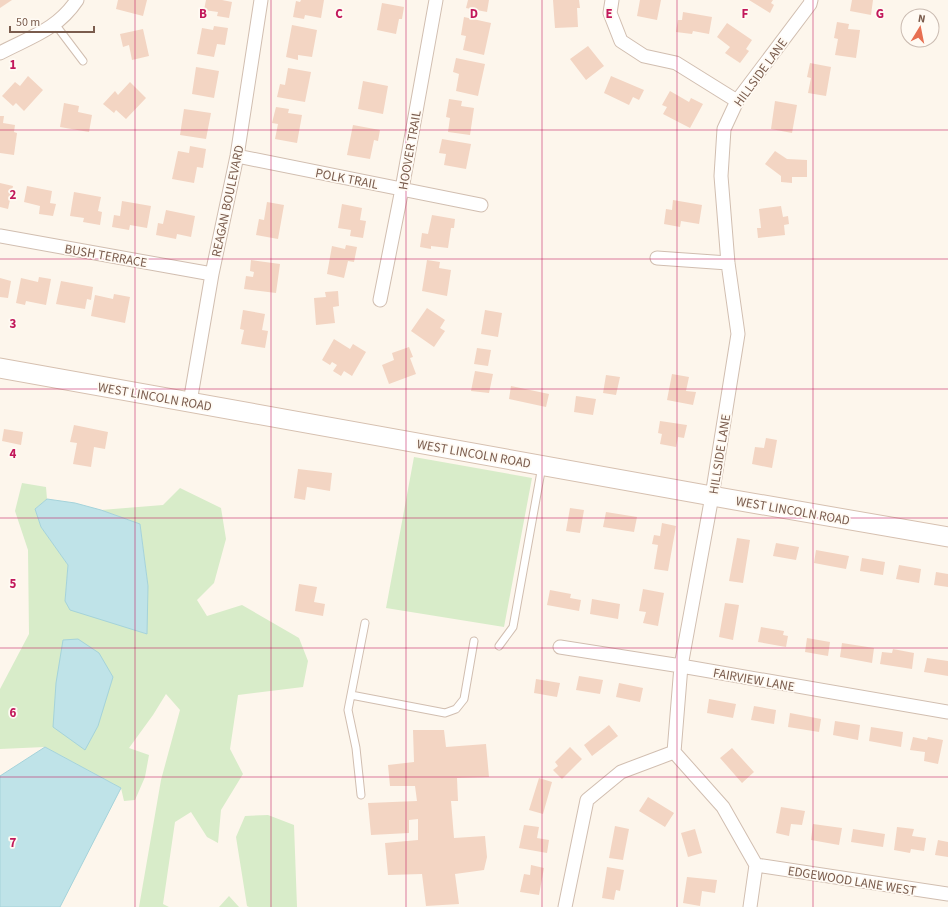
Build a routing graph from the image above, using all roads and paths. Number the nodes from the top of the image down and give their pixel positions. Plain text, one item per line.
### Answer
1 (77, 0) edge
2 (261, 0) edge
3 (436, 0) edge
4 (612, 0) edge
5 (811, 0) edge
6 (55, 24) junction
7 (0, 53) edge
8 (83, 61) dead end
9 (737, 101) junction
10 (237, 156) junction
11 (402, 189) junction
12 (481, 205) dead end
13 (0, 236) edge
14 (656, 258) dead end
15 (728, 263) junction
16 (212, 274) junction
17 (380, 300) dead end
18 (0, 368) edge
19 (190, 402) junction
20 (542, 466) junction
21 (712, 496) junction
22 (948, 537) edge
23 (365, 623) dead end
24 (474, 641) dead end
25 (499, 646) dead end
26 (560, 647) dead end
27 (681, 666) junction
28 (351, 695) junction
29 (948, 712) edge
30 (674, 752) junction
31 (361, 795) dead end
32 (756, 865) junction
33 (948, 894) edge
34 (565, 907) edge
35 (750, 907) edge

1 - 6 street
2 - 10 street, REAGAN BOULEVARD
3 - 11 street, HOOVER TRAIL
4 - 9 street
5 - 9 street, HILLSIDE LANE
6 - 7 street
6 - 8 lane
9 - 15 street, HILLSIDE LANE
10 - 11 street, POLK TRAIL
10 - 16 street, REAGAN BOULEVARD
11 - 12 street, POLK TRAIL
11 - 17 street, HOOVER TRAIL
13 - 16 street, BUSH TERRACE
14 - 15 street
15 - 21 street, HILLSIDE LANE
16 - 19 street, REAGAN BOULEVARD
18 - 19 street, WEST LINCOLN ROAD
19 - 20 street, WEST LINCOLN ROAD
20 - 21 street, WEST LINCOLN ROAD
20 - 25 lane
21 - 22 street, WEST LINCOLN ROAD
21 - 27 street, HILLSIDE LANE
23 - 28 lane
24 - 28 lane
26 - 27 street, FAIRVIEW LANE
27 - 29 street, FAIRVIEW LANE
27 - 30 street, HILLSIDE LANE
28 - 31 lane
30 - 32 street
30 - 34 street
32 - 33 street, EDGEWOOD LANE WEST
32 - 35 street

